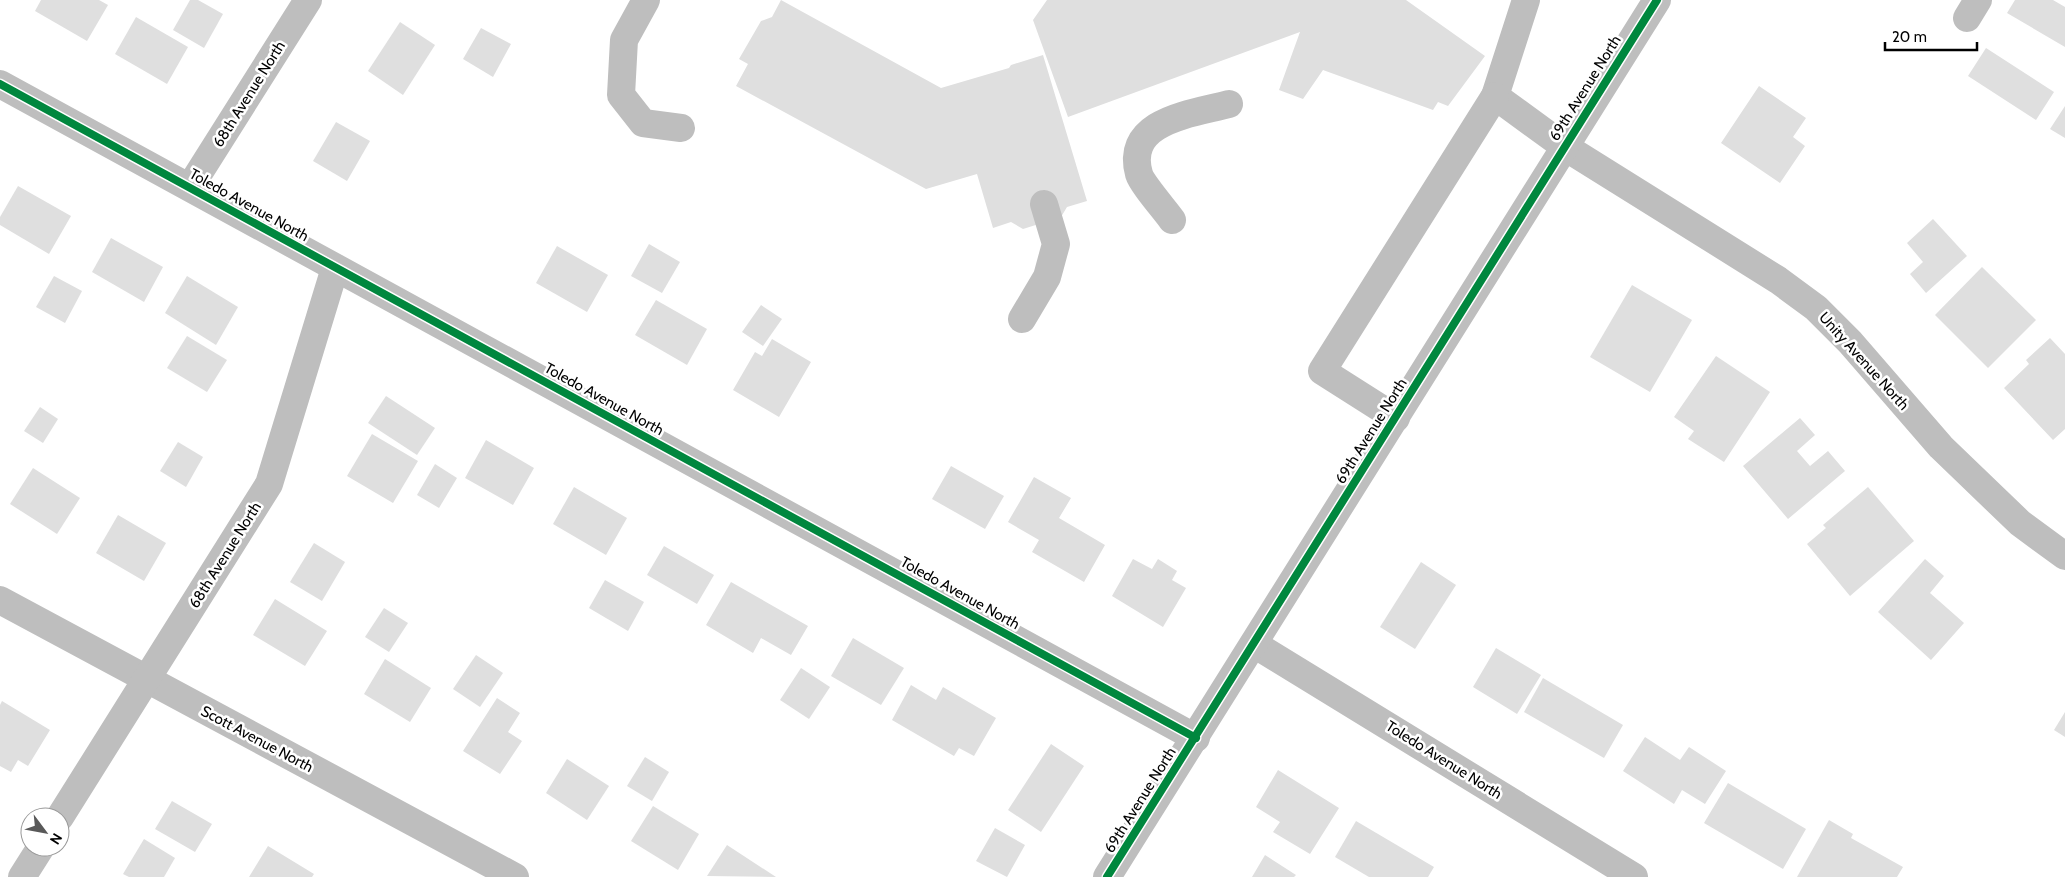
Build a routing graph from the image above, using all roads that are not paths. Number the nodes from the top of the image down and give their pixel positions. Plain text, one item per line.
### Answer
1 (308, 0) edge
2 (646, 0) edge
3 (1526, 0) edge
4 (1657, 0) edge
5 (0, 84) edge
6 (1495, 96) junction
7 (1229, 104) dead end
8 (680, 128) dead end
9 (1565, 147) junction
10 (190, 187) junction
11 (1044, 204) dead end
12 (1172, 220) dead end
13 (335, 268) junction
14 (1022, 319) dead end
15 (1396, 418) junction
16 (2065, 556) edge
17 (0, 600) edge
18 (1254, 644) junction
19 (146, 680) junction
20 (1196, 738) junction
21 (66, 807) edge
22 (35, 857) edge
23 (22, 877) edge
24 (515, 877) edge
25 (1108, 877) edge
26 (1634, 877) edge

1 - 10 street, 68th Avenue North
2 - 8 street
3 - 6 street
4 - 9 street, 69th Avenue North
5 - 10 street, Toledo Avenue North
6 - 9 street, Unity Avenue North
6 - 15 street
7 - 12 street
9 - 15 street, 69th Avenue North
9 - 16 street, Unity Avenue North
10 - 13 street, Toledo Avenue North
11 - 14 street
13 - 19 street, 68th Avenue North
13 - 20 street, Toledo Avenue North
15 - 18 street, 69th Avenue North
17 - 19 street, Scott Avenue North
18 - 20 street, 69th Avenue North
18 - 26 street, Toledo Avenue North
19 - 21 street, 68th Avenue North
19 - 24 street, Scott Avenue North
20 - 25 street, 69th Avenue North
22 - 23 street

